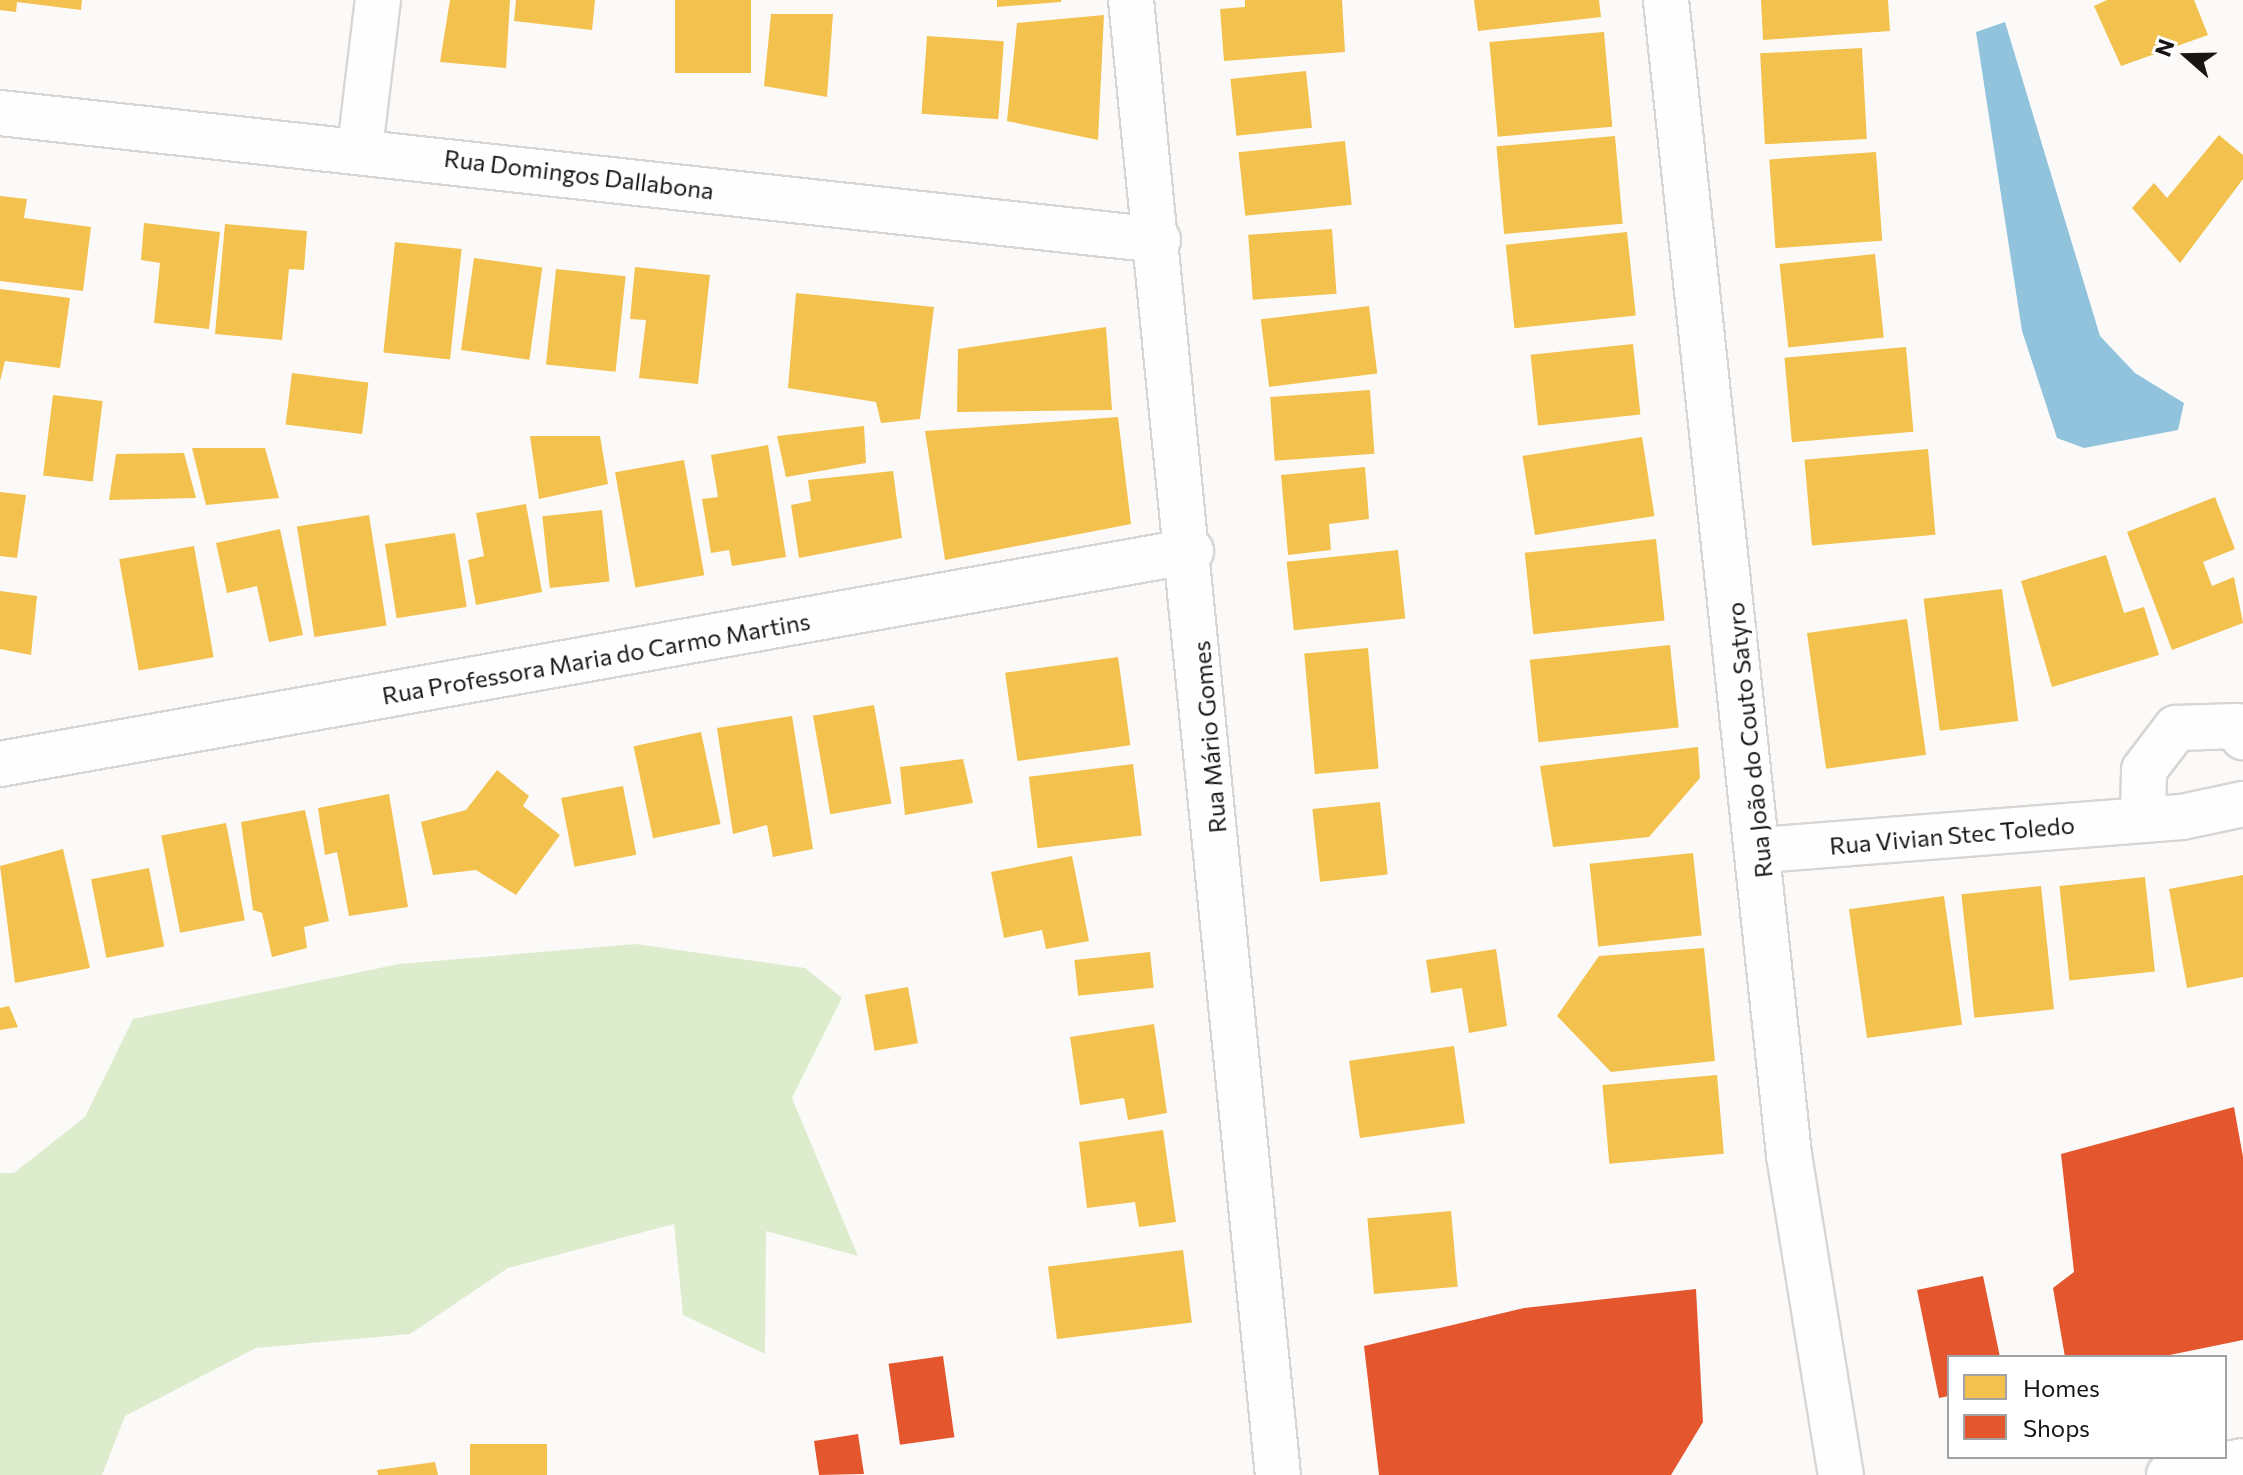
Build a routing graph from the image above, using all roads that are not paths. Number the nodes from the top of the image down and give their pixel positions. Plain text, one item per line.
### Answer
1 (378, 0) edge
2 (1131, 0) edge
3 (1668, 1) edge
4 (0, 113) edge
5 (360, 148) junction
6 (1158, 240) junction
7 (1191, 551) junction
8 (2241, 728) edge
9 (0, 764) edge
10 (2243, 804) edge
11 (2143, 819) junction
12 (1762, 850) junction
13 (2243, 1461) edge
14 (1278, 1475) edge
15 (1841, 1475) edge
16 (2169, 1475) edge

1 - 5 street
2 - 6 street, Rua Mário Gomes
3 - 12 street, Rua João do Couto Satyro
4 - 5 street, Rua Domingos Dallabona
5 - 6 street, Rua Domingos Dallabona
6 - 7 street, Rua Mário Gomes
7 - 9 street, Rua Professora Maria do Carmo Martins
7 - 14 street, Rua Mário Gomes
8 - 11 street
10 - 11 street, Rua Vivian Stec Toledo
11 - 12 street, Rua Vivian Stec Toledo
12 - 15 street, Rua João do Couto Satyro
13 - 16 street

